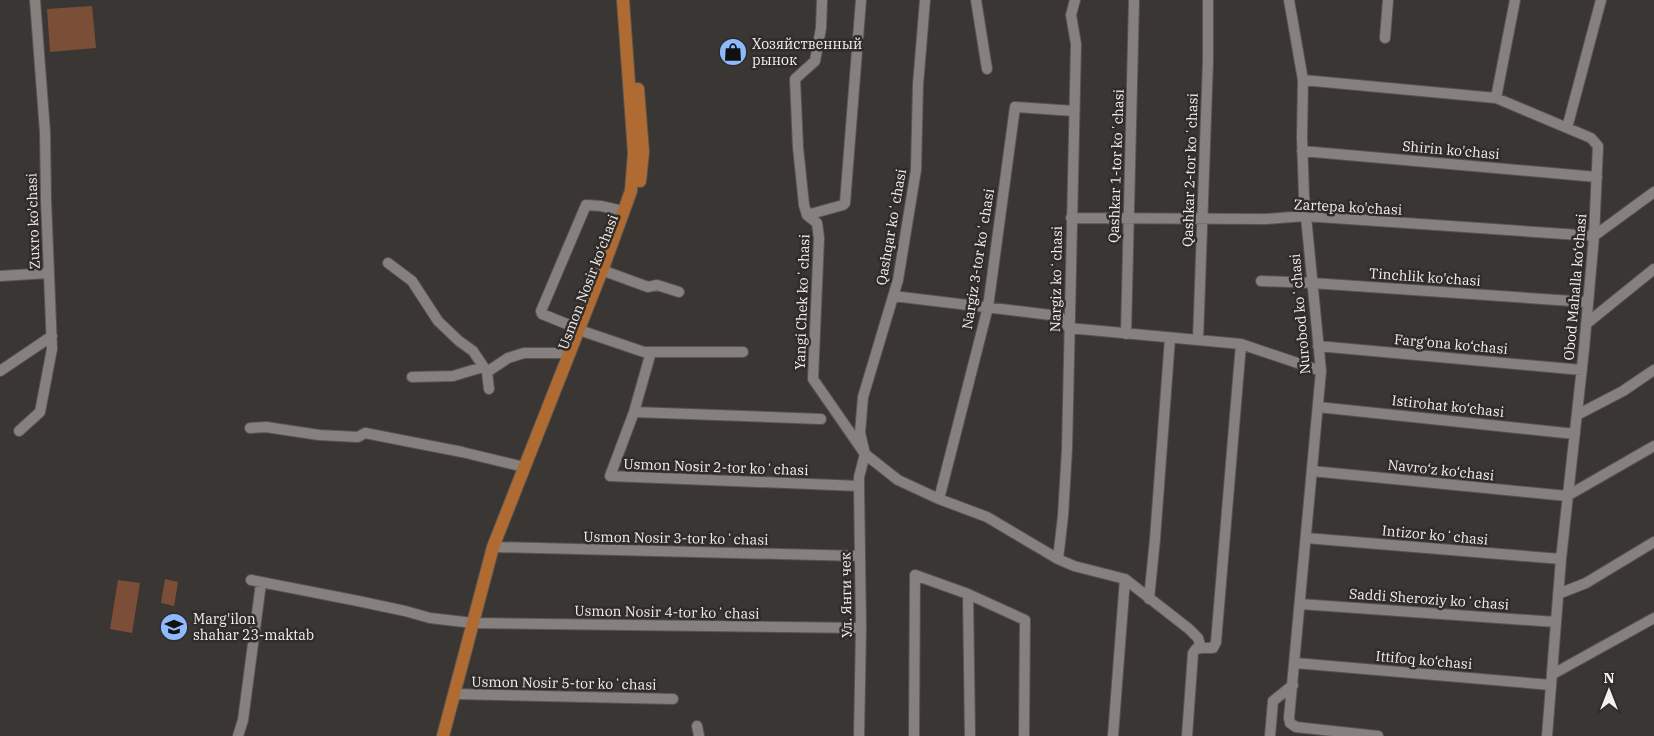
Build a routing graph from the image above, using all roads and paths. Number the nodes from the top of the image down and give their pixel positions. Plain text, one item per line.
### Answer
1 (35, 0) edge
2 (623, 0) edge
3 (630, 0) edge
4 (822, 0) edge
5 (861, 0) edge
6 (925, 0) edge
7 (976, 0) edge
8 (1075, 0) edge
9 (1134, 0) edge
10 (1208, 0) edge
11 (1289, 0) edge
12 (1388, 0) edge
13 (1515, 0) edge
14 (1601, 0) edge
15 (1385, 38) dead end
16 (987, 69) dead end
17 (1303, 80) junction
18 (1496, 98) junction
19 (1074, 111) junction
20 (1567, 128) junction
21 (1302, 151) junction
22 (1596, 176) junction
23 (1654, 192) edge
24 (623, 211) junction
25 (807, 215) junction
26 (1305, 216) junction
27 (1071, 218) junction
28 (1129, 219) junction
29 (1202, 219) junction
30 (1594, 236) junction
31 (388, 264) dead end
32 (1654, 269) edge
33 (607, 272) junction
34 (49, 273) junction
35 (0, 276) edge
36 (1262, 281) dead end
37 (1312, 283) junction
38 (679, 292) dead end
39 (894, 296) junction
40 (1587, 302) junction
41 (592, 303) junction
42 (988, 307) junction
43 (1586, 324) junction
44 (1069, 328) junction
45 (582, 330) junction
46 (1126, 334) junction
47 (52, 336) junction
48 (1170, 338) junction
49 (1198, 340) junction
50 (1241, 344) junction
51 (1318, 346) junction
52 (651, 352) junction
53 (743, 352) dead end
54 (569, 353) junction
55 (485, 370) junction
56 (1582, 370) junction
57 (1654, 370) edge
58 (0, 371) edge
59 (1321, 371) junction
60 (412, 377) dead end
61 (489, 389) dead end
62 (1318, 407) junction
63 (634, 412) junction
64 (1577, 415) junction
65 (822, 419) dead end
66 (250, 428) dead end
67 (19, 431) dead end
68 (1575, 434) junction
69 (1654, 446) edge
70 (865, 454) junction
71 (524, 467) junction
72 (1312, 471) junction
73 (859, 486) junction
74 (1567, 496) junction
75 (939, 499) junction
76 (1306, 538) junction
77 (1654, 542) edge
78 (494, 551) junction
79 (859, 556) junction
80 (1058, 559) junction
81 (1561, 559) junction
82 (1125, 579) junction
83 (968, 594) junction
84 (1558, 594) junction
85 (1149, 598) junction
86 (1300, 604) junction
87 (1654, 618) edge
88 (1556, 622) junction
89 (473, 623) junction
90 (861, 628) junction
91 (1201, 648) junction
92 (1294, 663) junction
93 (1552, 679) junction
94 (1293, 685) junction
95 (454, 694) junction
96 (673, 699) dead end
97 (1330, 733) edge
98 (238, 736) edge
99 (442, 736) edge
100 (859, 736) edge
101 (914, 736) edge
102 (970, 736) edge
103 (1024, 736) edge
104 (1113, 736) edge
105 (1187, 736) edge
106 (1270, 736) edge
107 (1378, 736) edge
108 (1547, 736) edge

1 - 34 street, Zuxro ko'chasi
2 - 24 main road, Usmon Nosir ko‘chasi
3 - 33 main road, Usmon Nosir ko‘chasi
4 - 25 street, Yangi Chek koʻchasi
5 - 25 street
6 - 39 street, Qashqar koʻchasi
7 - 16 street
8 - 19 street, Nargiz koʻchasi
9 - 28 street, Qashkar 1-tor koʼchasi
10 - 29 street, Qashkar 2-tor koʼchasi
11 - 17 street, Nurobod koʻchasi
12 - 15 street
13 - 18 street
14 - 20 street
17 - 18 street, Obod Mahalla ko‘chasi
17 - 21 street, Nurobod koʻchasi
18 - 20 street, Obod Mahalla ko‘chasi
19 - 27 street, Nargiz koʻchasi
19 - 42 street, Nargiz 3-tor koʻchasi
20 - 22 street, Obod Mahalla ko‘chasi
21 - 22 street, Shirin ko'chasi
21 - 26 street, Nurobod koʻchasi
22 - 30 street, Obod Mahalla ko‘chasi
23 - 30 street
24 - 41 main road, Usmon Nosir ko‘chasi
24 - 45 street
25 - 70 street, Yangi Chek koʻchasi
26 - 29 street, Zartepa ko'chasi
26 - 30 street, Zartepa ko'chasi
26 - 37 street, Nurobod koʻchasi
27 - 28 street, Zartepa ko'chasi
27 - 44 street, Nargiz koʻchasi
28 - 29 street, Zartepa ko'chasi
28 - 46 street, Qashkar 1-tor koʼchasi
29 - 49 street, Qashkar 2-tor koʼchasi
30 - 40 street, Obod Mahalla ko‘chasi
31 - 55 street
32 - 43 street
33 - 38 street
33 - 41 main road, Usmon Nosir ko‘chasi
34 - 35 street
34 - 47 street, Zuxro ko'chasi
36 - 37 street, Tinchlik ko'chasi
37 - 40 street, Tinchlik ko'chasi
37 - 51 street, Nurobod koʻchasi
39 - 42 street
39 - 70 street, Qashqar koʻchasi
40 - 43 street, Obod Mahalla ko‘chasi
41 - 45 main road, Usmon Nosir ko‘chasi
42 - 44 street
42 - 75 street, Nargiz 3-tor koʻchasi
43 - 56 street, Obod Mahalla ko‘chasi
44 - 46 street
44 - 80 street, Nargiz koʻchasi
45 - 52 street
45 - 54 main road, Usmon Nosir ko‘chasi
45 - 78 main road, Usmon Nosir ko‘chasi
46 - 48 street
47 - 58 street
47 - 67 street, Zuxro ko'chasi
48 - 49 street
48 - 85 street
49 - 50 street
50 - 59 street
50 - 91 street
51 - 56 street, Farg‘ona ko‘chasi
51 - 59 street, Nurobod koʻchasi
52 - 53 street
52 - 63 street, Usmon Nosir 2-tor koʻchasi
54 - 55 street
54 - 71 main road, Usmon Nosir ko‘chasi
55 - 60 street
55 - 61 street
56 - 64 street, Obod Mahalla ko‘chasi
57 - 64 street
59 - 62 street, Nurobod koʻchasi
62 - 68 street, Istirohat ko‘chasi
62 - 72 street, Nurobod koʻchasi
63 - 65 street
63 - 73 street, Usmon Nosir 2-tor koʻchasi
64 - 68 street, Obod Mahalla ko‘chasi
66 - 71 street
68 - 74 street, Obod Mahalla ko‘chasi
69 - 74 street
70 - 73 street, Ул. Янги чек
70 - 75 street, Yangi Chek koʻchasi
71 - 78 main road, Usmon Nosir ko‘chasi
72 - 74 street, Navro‘z ko‘chasi
72 - 76 street, Nurobod koʻchasi
73 - 79 street, Ул. Янги чек
74 - 81 street, Obod Mahalla ko‘chasi
75 - 80 street, Yangi Chek koʻchasi
76 - 81 street, Intizor koʻchasi
76 - 86 street, Nurobod koʻchasi
77 - 84 street
78 - 79 street, Usmon Nosir 3-tor koʻchasi
78 - 89 main road, Usmon Nosir ko‘chasi
79 - 90 street, Ул. Янги чек
80 - 82 street, Yangi Chek koʻchasi
81 - 84 street, Obod Mahalla ko‘chasi
82 - 85 street
82 - 104 street
83 - 101 street
83 - 102 street
83 - 103 street
84 - 88 street, Obod Mahalla ko‘chasi
85 - 91 street
86 - 88 street, Saddi Sheroziy koʻchasi
86 - 92 street, Nurobod koʻchasi
87 - 93 street
88 - 93 street, Obod Mahalla ko‘chasi
89 - 90 street, Usmon Nosir 4-tor koʻchasi
89 - 95 main road, Usmon Nosir ko‘chasi
89 - 98 street, Usmon Nosir 4-tor koʻchasi
90 - 100 street, Ул. Янги чек
91 - 105 street
92 - 93 street, Ittifoq ko‘chasi
92 - 94 street, Nurobod koʻchasi
93 - 108 street, Obod Mahalla ko‘chasi
94 - 97 street, Nurobod koʻchasi
94 - 106 street
95 - 96 street, Usmon Nosir 5-tor koʻchasi
95 - 99 main road, Usmon Nosir ko‘chasi
97 - 107 street

